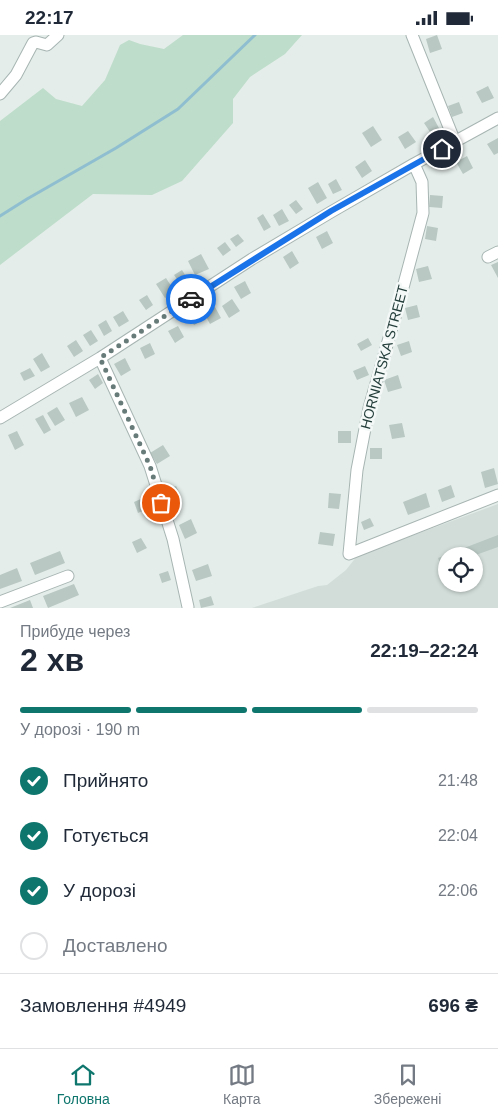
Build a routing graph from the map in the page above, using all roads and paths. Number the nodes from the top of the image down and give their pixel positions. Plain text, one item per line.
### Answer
1 (58, 35) edge
2 (412, 35) edge
3 (0, 94) edge
4 (498, 118) edge
5 (455, 142) junction
6 (414, 163) junction
7 (100, 358) junction
8 (0, 418) edge
9 (498, 495) edge
10 (68, 576) dead end
11 (0, 601) edge
12 (188, 607) edge

1 - 3 street
2 - 5 street
4 - 5 street
5 - 6 street
6 - 7 street
6 - 9 street, HORNIATSKA STREET
7 - 8 street
7 - 12 street
10 - 11 street

